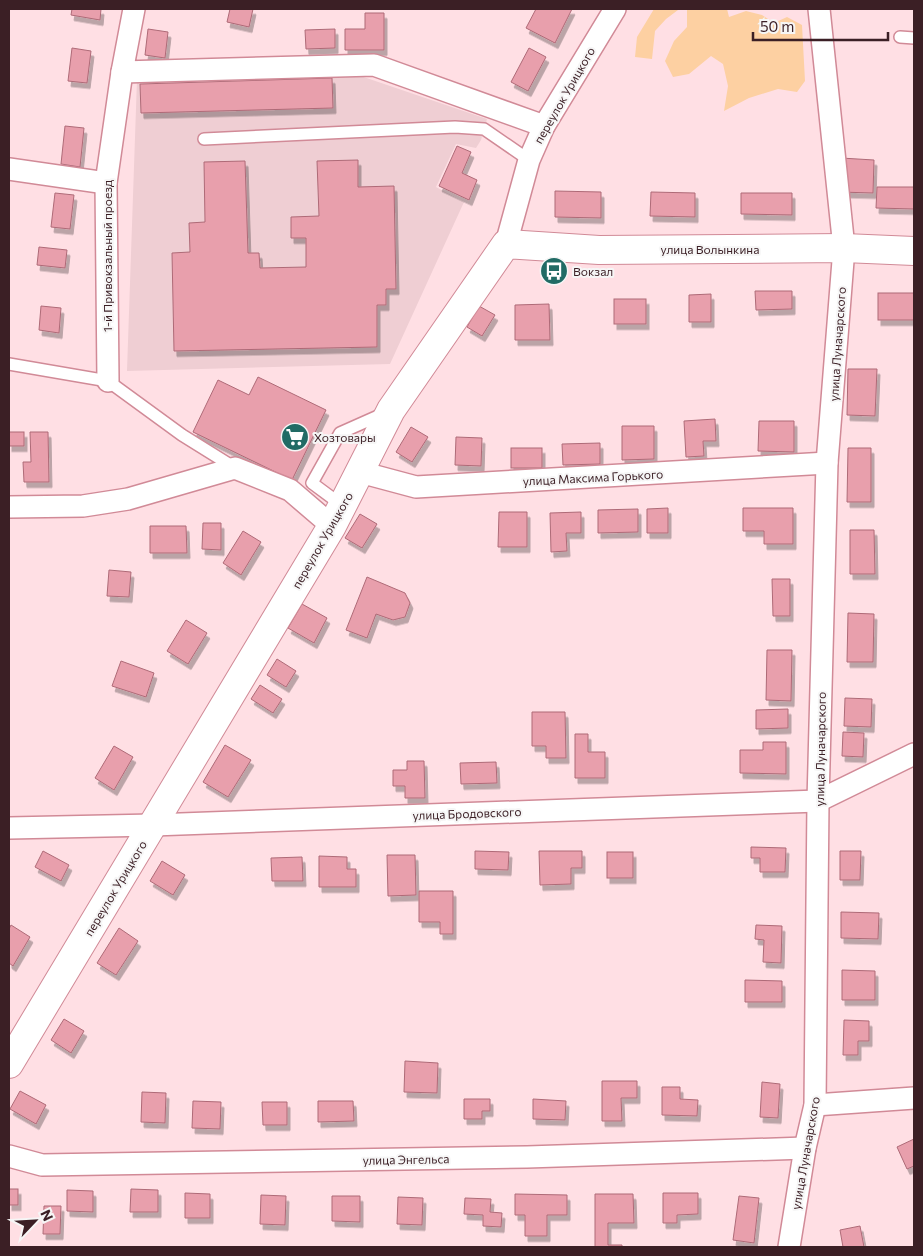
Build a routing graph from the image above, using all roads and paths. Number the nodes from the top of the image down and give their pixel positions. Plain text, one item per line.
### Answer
1 (134, 9) edge
2 (614, 9) edge
3 (819, 9) edge
4 (900, 37) dead end
5 (914, 38) edge
6 (122, 72) junction
7 (544, 126) junction
8 (204, 139) dead end
9 (529, 160) junction
10 (9, 169) edge
11 (106, 183) junction
12 (506, 244) junction
13 (844, 248) junction
14 (914, 251) edge
15 (9, 364) edge
16 (108, 381) junction
17 (391, 410) junction
18 (827, 463) junction
19 (235, 468) junction
20 (360, 472) junction
21 (9, 507) edge
22 (337, 516) junction
23 (914, 754) edge
24 (818, 800) junction
25 (153, 825) junction
26 (9, 828) edge
27 (9, 1064) edge
28 (914, 1098) edge
29 (815, 1106) junction
30 (805, 1148) junction
31 (9, 1156) edge
32 (789, 1247) edge

1 - 6 street, 1-й Привокзальный проезд
2 - 7 street, переулок Урицкого
3 - 13 street, улица Луначарского
4 - 5 lane
6 - 7 street
6 - 11 street, 1-й Привокзальный проезд
7 - 9 street, переулок Урицкого
8 - 9 lane
9 - 12 street, переулок Урицкого
10 - 11 street
11 - 16 street, 1-й Привокзальный проезд
12 - 13 street, улица Волынкина
12 - 17 street, переулок Урицкого
13 - 14 street, улица Волынкина
13 - 18 street, улица Луначарского
15 - 16 lane
16 - 19 lane
17 - 20 street, переулок Урицкого
17 - 22 lane
18 - 20 street, улица Максима Горького
18 - 24 street, улица Луначарского
19 - 21 street
19 - 22 street
20 - 22 street, переулок Урицкого
22 - 25 street, переулок Урицкого
23 - 24 street, улица Бродовского
24 - 25 street, улица Бродовского
24 - 29 street, улица Луначарского
25 - 26 street, улица Бродовского
25 - 27 street, переулок Урицкого
28 - 29 street
29 - 30 street, улица Луначарского
30 - 31 street, улица Энгельса
30 - 32 street, улица Луначарского

